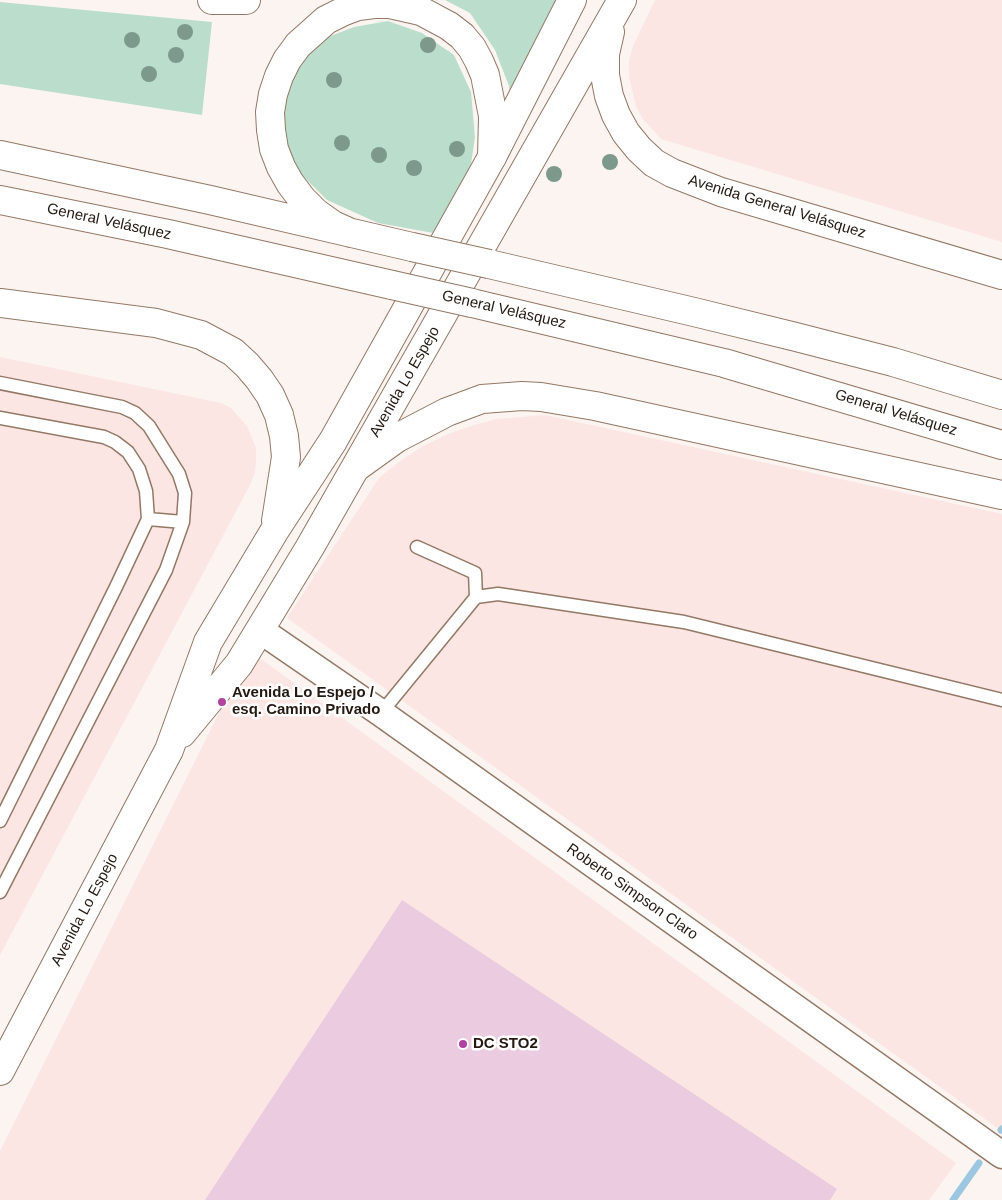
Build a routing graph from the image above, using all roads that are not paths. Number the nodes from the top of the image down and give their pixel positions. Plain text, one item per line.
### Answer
1 (212, 0) edge
2 (246, 0) edge
3 (572, 0) edge
4 (614, 5) edge
5 (0, 155) edge
6 (492, 157) junction
7 (0, 200) edge
8 (351, 233) junction
9 (1002, 275) edge
10 (0, 303) edge
11 (0, 384) edge
12 (1002, 394) edge
13 (0, 418) edge
14 (1002, 444) edge
15 (358, 466) junction
16 (1002, 495) edge
17 (148, 519) junction
18 (183, 522) junction
19 (275, 530) junction
20 (417, 546) dead end
21 (476, 597) junction
22 (260, 630) junction
23 (1002, 700) edge
24 (381, 713) junction
25 (169, 750) junction
26 (0, 821) edge
27 (0, 892) edge
28 (0, 1071) edge
29 (1002, 1155) edge

1 - 2 main road
3 - 6 main road, Avenida Lo Espejo
4 - 9 main road, Avenida General Velásquez
4 - 15 main road, Avenida Lo Espejo
5 - 8 main road
6 - 8 main road
6 - 19 main road, Avenida Lo Espejo
7 - 14 main road, General Velásquez, bridge
8 - 12 main road, bridge
10 - 19 main road
11 - 18 lane
13 - 17 lane
15 - 16 main road
15 - 22 main road, Avenida Lo Espejo
17 - 18 lane
17 - 26 lane
18 - 27 lane
19 - 25 main road, Avenida Lo Espejo
20 - 21 lane
21 - 23 lane
21 - 24 lane
22 - 24 street, Roberto Simpson Claro
22 - 25 main road, Avenida Lo Espejo
24 - 29 street, Roberto Simpson Claro
25 - 28 main road, Avenida Lo Espejo

